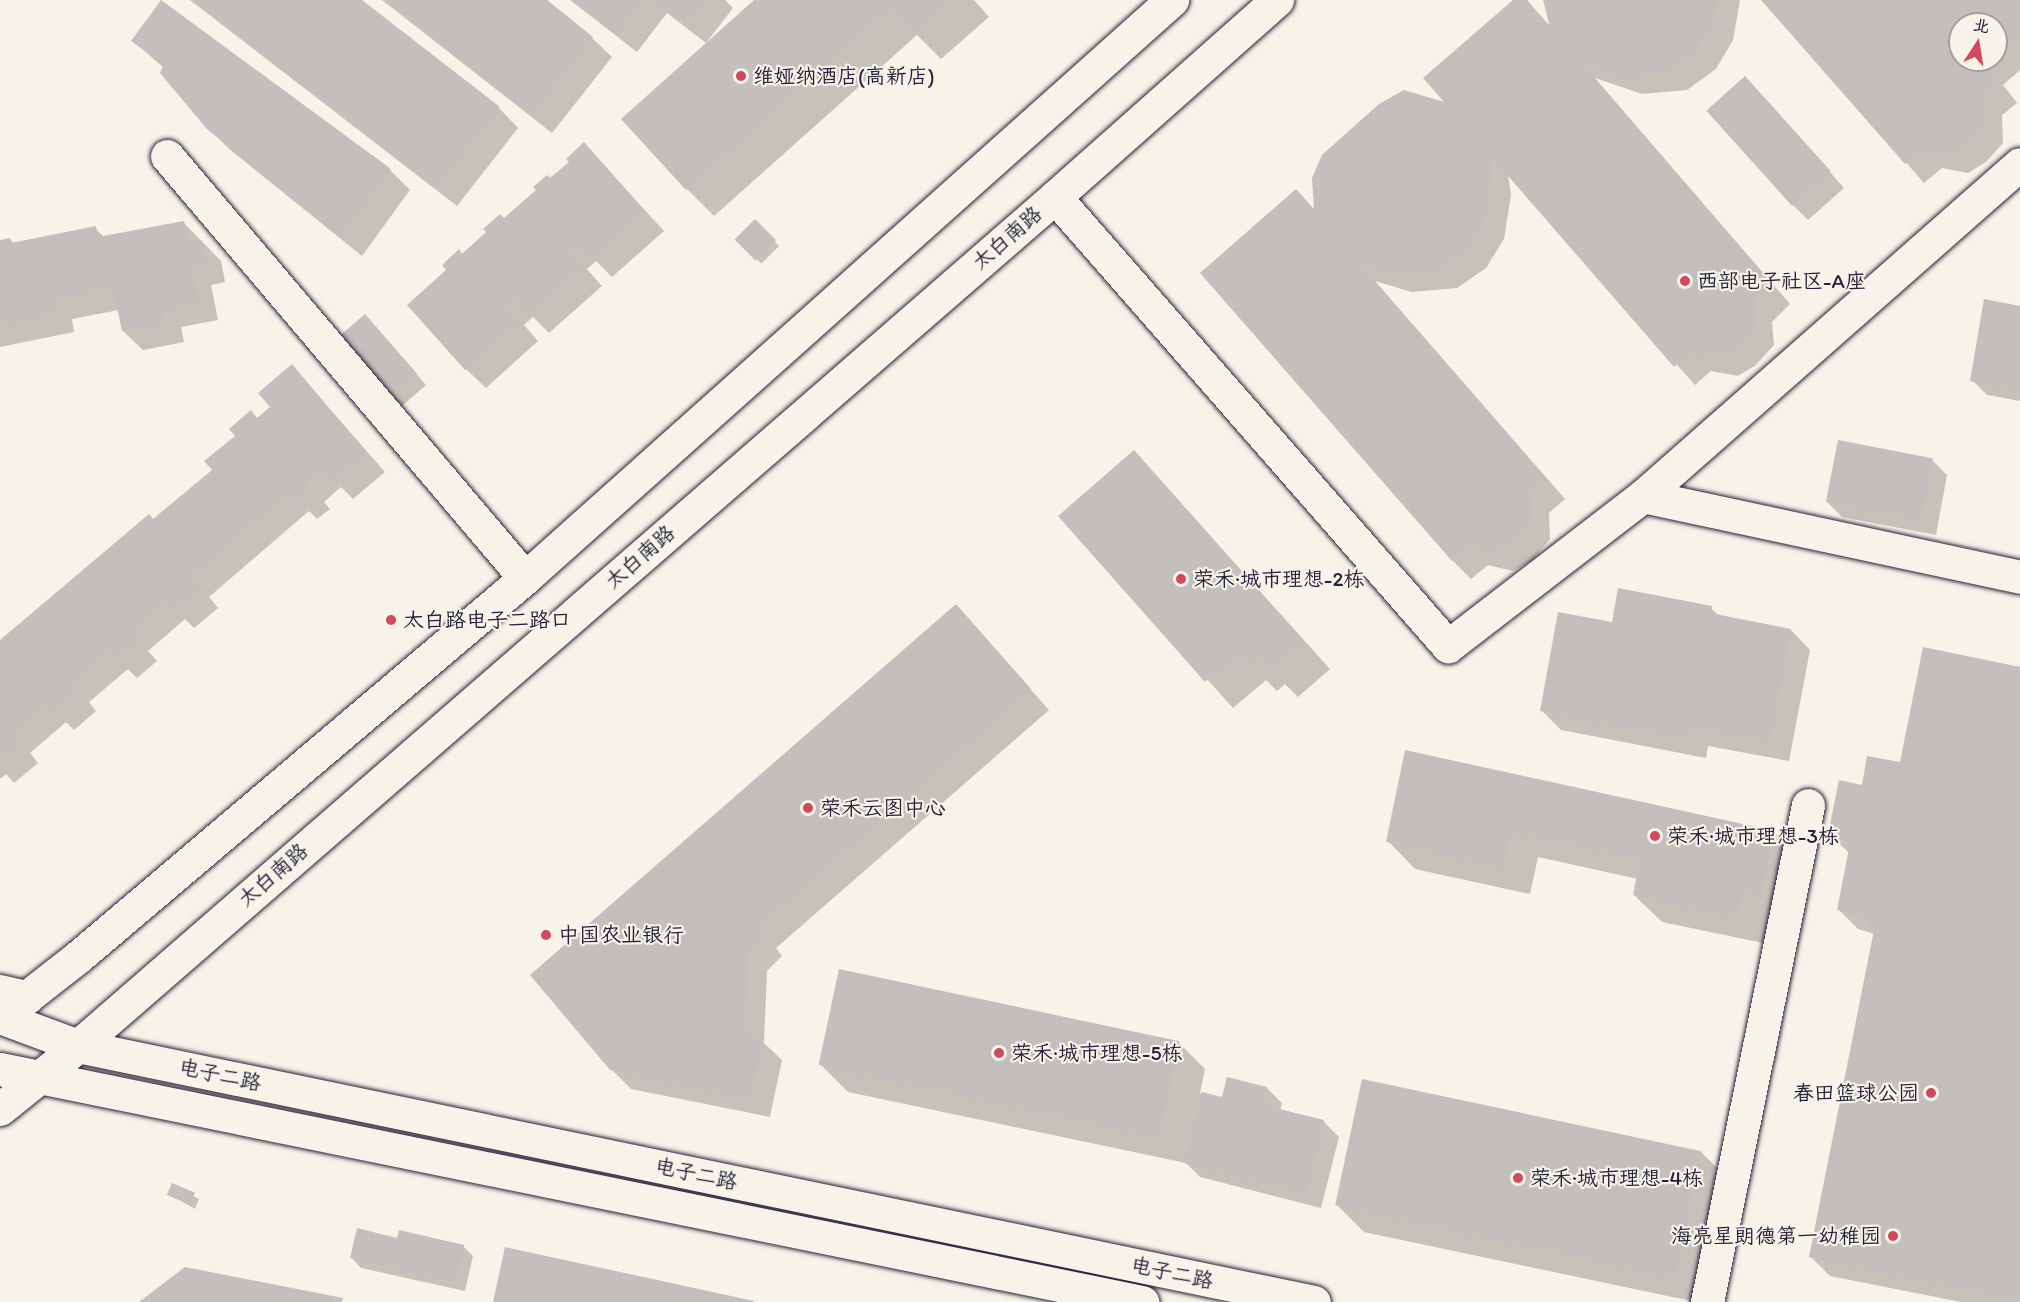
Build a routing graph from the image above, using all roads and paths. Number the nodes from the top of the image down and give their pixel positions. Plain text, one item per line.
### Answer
1 (1277, 0) edge
2 (1168, 1) edge
3 (167, 156) dead end
4 (2020, 164) edge
5 (1055, 197) junction
6 (1643, 496) junction
7 (2020, 577) edge
8 (525, 578) junction
9 (1808, 805) dead end
10 (14, 994) edge
11 (0, 1017) edge
12 (78, 1046) junction
13 (0, 1069) edge
14 (39, 1076) junction
15 (0, 1109) edge
16 (1142, 1302) edge
17 (1314, 1302) edge
18 (1707, 1302) edge

1 - 5 main road, 太白南路
2 - 8 main road
3 - 8 main road
4 - 6 main road
5 - 6 main road
5 - 12 main road, 太白南路
6 - 7 main road
8 - 10 main road
9 - 18 main road
10 - 11 main road
11 - 12 main road, 电子二路
12 - 14 main road, 太白南路
12 - 17 main road, 电子二路
13 - 14 main road, 电子二路
14 - 15 main road, 太白南路
14 - 16 main road, 电子二路

